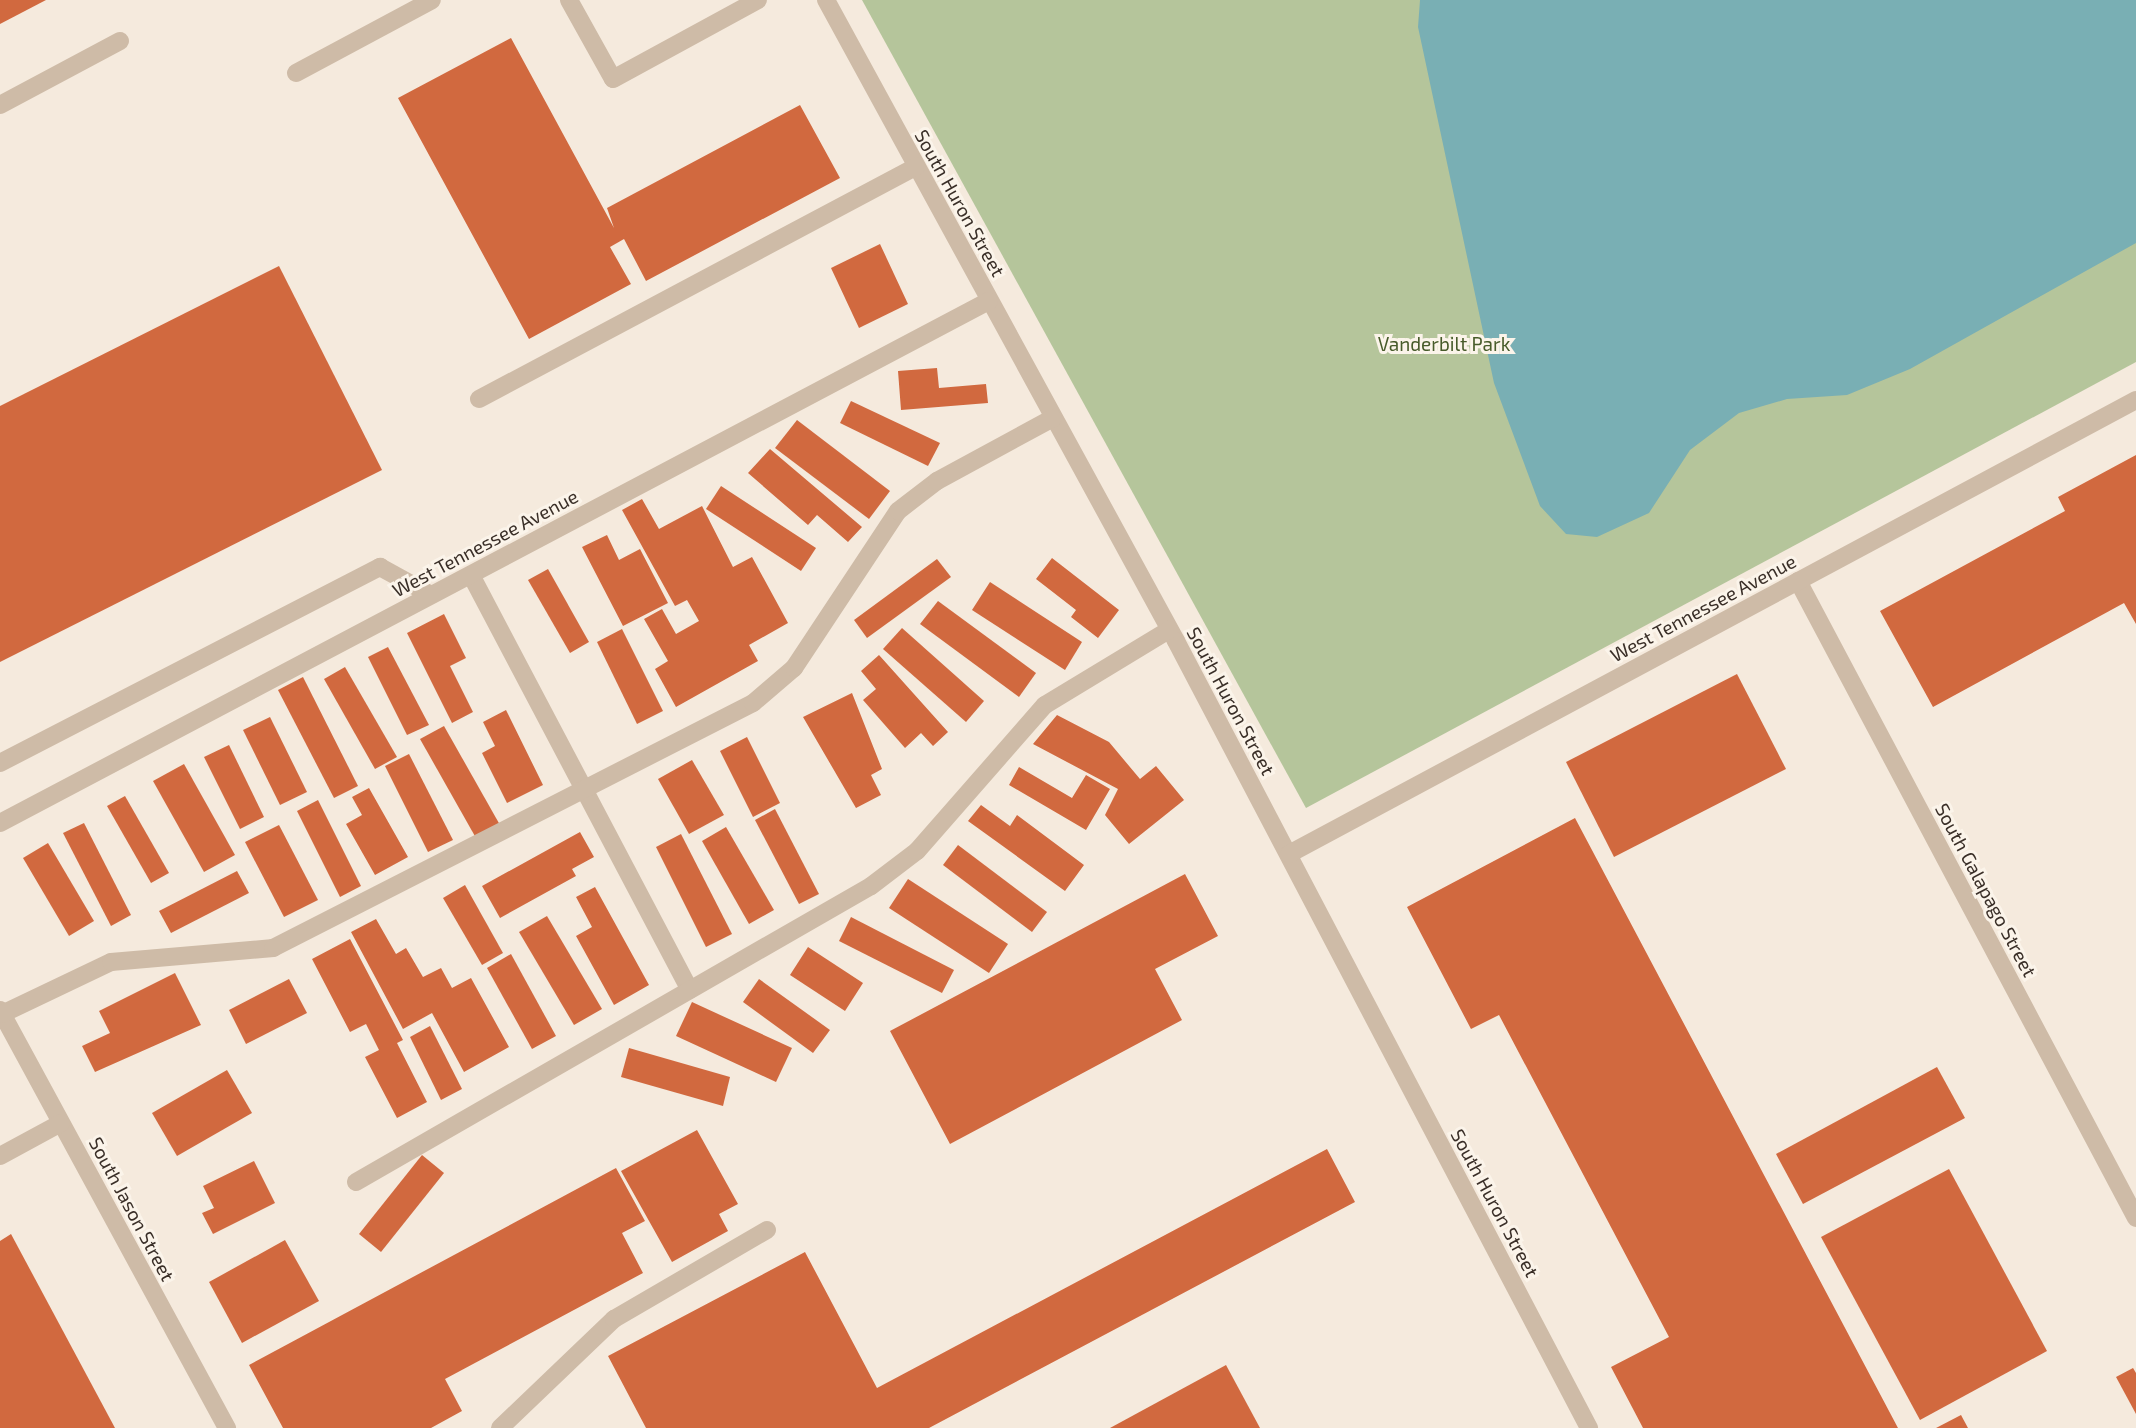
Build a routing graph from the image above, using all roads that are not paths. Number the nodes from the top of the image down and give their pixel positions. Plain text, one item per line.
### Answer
1 (432, 0) edge
2 (569, 0) edge
3 (758, 0) edge
4 (826, 0) edge
5 (120, 41) dead end
6 (296, 73) dead end
7 (0, 105) edge
8 (916, 167) junction
9 (989, 301) junction
10 (479, 399) dead end
11 (2136, 400) edge
12 (1054, 418) junction
13 (471, 575) junction
14 (1798, 581) junction
15 (431, 595) junction
16 (1169, 629) junction
17 (0, 763) edge
18 (584, 790) junction
19 (0, 823) edge
20 (1289, 854) junction
21 (690, 990) junction
22 (1, 1012) edge
23 (61, 1123) junction
24 (0, 1156) edge
25 (356, 1182) dead end
26 (2136, 1218) edge
27 (767, 1230) dead end
28 (227, 1428) edge
29 (500, 1428) edge
30 (1590, 1428) edge

1 - 6 street
2 - 3 street
4 - 8 street, South Huron Street
5 - 7 street
8 - 9 street, South Huron Street
8 - 10 street
9 - 12 street, South Huron Street
9 - 13 street, West Tennessee Avenue
11 - 14 street, West Tennessee Avenue
12 - 16 street, South Huron Street
12 - 18 street
13 - 15 street, West Tennessee Avenue
13 - 18 street
14 - 20 street, West Tennessee Avenue
14 - 26 street, South Galapago Street
15 - 17 street
15 - 19 street, West Tennessee Avenue
16 - 20 street, South Huron Street
16 - 21 street
18 - 21 street
18 - 22 street
20 - 30 street, South Huron Street
21 - 25 street
22 - 23 street, South Jason Street
23 - 24 street
23 - 28 street, South Jason Street
27 - 29 street

